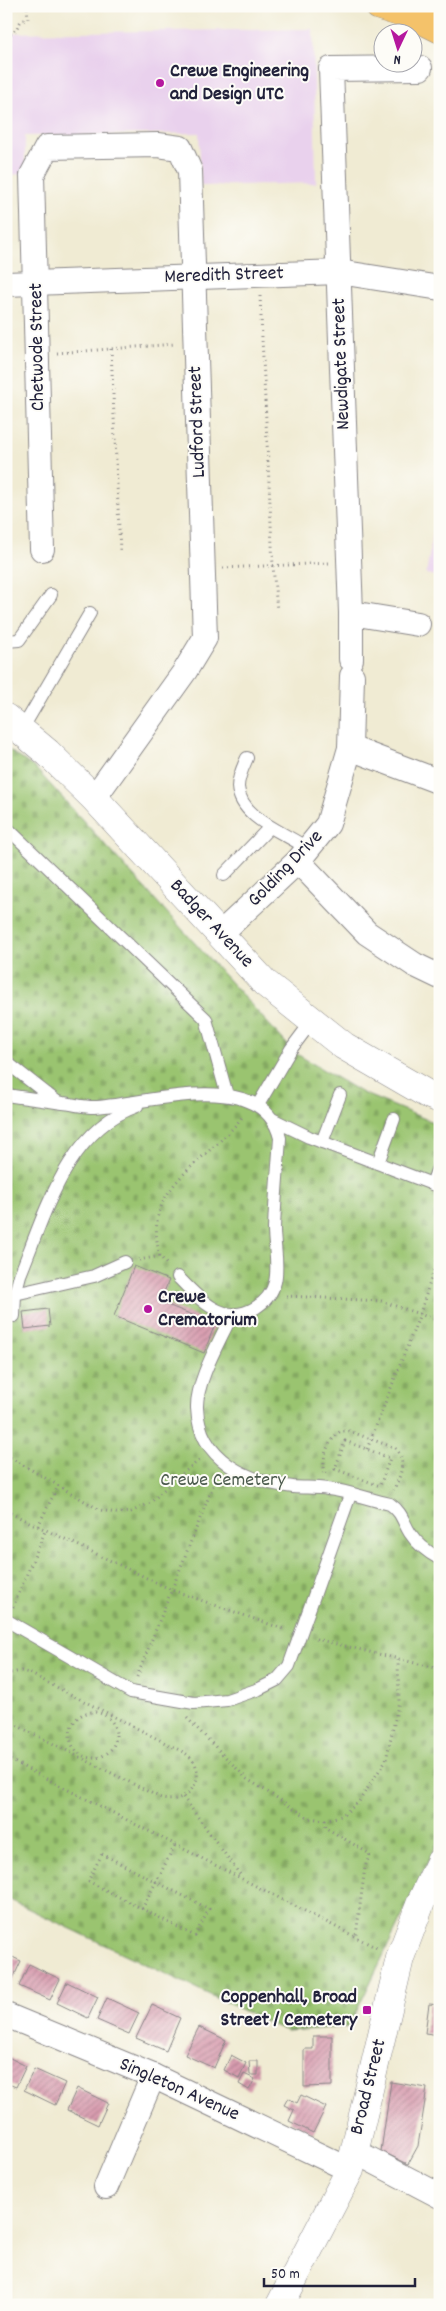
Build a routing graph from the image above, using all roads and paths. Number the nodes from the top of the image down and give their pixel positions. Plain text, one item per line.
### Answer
1 (27, 6) edge
2 (379, 6) edge
3 (440, 29) edge
4 (6, 34) edge
5 (374, 69) edge
6 (47, 148) joint
7 (339, 272) junction
8 (259, 275) junction
9 (194, 277) junction
10 (36, 283) junction
11 (6, 284) edge
12 (440, 288) edge
13 (196, 343) junction
14 (111, 349) junction
15 (38, 354) junction
16 (42, 549) dead end
17 (120, 551) dead end
18 (349, 562) junction
19 (273, 566) junction
20 (202, 570) junction
21 (51, 595) dead end
22 (277, 610) dead end
23 (90, 613) dead end
24 (351, 613) junction
25 (418, 624) dead end
26 (6, 642) edge
27 (352, 668) joint
28 (14, 724) edge
29 (350, 748) junction
30 (247, 758) dead end
31 (440, 782) edge
32 (94, 798) junction
33 (6, 827) edge
34 (269, 828) junction
35 (303, 855) junction
36 (224, 875) dead end
37 (220, 934) junction
38 (440, 977) edge
39 (312, 1020) junction
40 (6, 1060) edge
41 (6, 1095) edge
42 (226, 1095) junction
43 (340, 1095) dead end
44 (159, 1099) junction
45 (440, 1099) edge
46 (57, 1102) junction
47 (255, 1104) junction
48 (272, 1119) junction
49 (394, 1119) dead end
50 (322, 1142) junction
51 (440, 1162) edge
52 (378, 1163) junction
53 (436, 1186) edge
54 (440, 1250) edge
55 (160, 1256) junction
56 (125, 1262) joint
57 (178, 1277) joint
58 (11, 1295) edge
59 (271, 1295) junction
60 (420, 1314) junction
61 (14, 1316) dead end
62 (232, 1316) junction
63 (440, 1321) edge
64 (371, 1438) junction
65 (367, 1449) junction
66 (211, 1451) junction
67 (6, 1455) edge
68 (222, 1462) junction
69 (58, 1486) junction
70 (345, 1493) junction
71 (366, 1499) junction
72 (6, 1511) edge
73 (38, 1526) junction
74 (46, 1529) junction
75 (440, 1559) edge
76 (172, 1590) junction
77 (7, 1620) edge
78 (300, 1635) junction
79 (398, 1660) junction
80 (440, 1669) edge
81 (6, 1674) edge
82 (131, 1692) junction
83 (168, 1698) junction
84 (103, 1712) junction
85 (6, 1720) edge
86 (82, 1757) junction
87 (6, 1758) edge
88 (183, 1797) junction
89 (325, 1820) junction
90 (175, 1845) junction
91 (440, 1862) edge
92 (243, 1879) junction
93 (156, 1882) junction
94 (142, 1909) junction
95 (356, 1936) junction
96 (400, 1958) junction
97 (6, 2015) edge
98 (153, 2076) junction
99 (352, 2160) junction
100 (106, 2187) dead end
101 (440, 2196) edge
102 (280, 2305) edge

1 - 4 path
2 - 3 main road
5 - 7 street, Newdigate Street
6 - 9 street, Ludford Street
6 - 10 street, Chetwode Street
7 - 8 street, Meredith Street
7 - 12 street, Meredith Street
7 - 18 street, Newdigate Street
8 - 9 street, Meredith Street
8 - 19 path
9 - 10 street, Meredith Street
9 - 13 street, Ludford Street
10 - 11 street, Meredith Street
10 - 15 street, Chetwode Street
13 - 14 path
13 - 20 street, Ludford Street
14 - 15 path
14 - 17 path
15 - 16 street, Chetwode Street
18 - 19 path
18 - 24 street, Newdigate Street
19 - 20 path
19 - 22 path
20 - 32 street, Ludford Street
21 - 26 lane
23 - 28 lane
24 - 25 street
24 - 27 street, Newdigate Street
27 - 29 street, Golding Drive
28 - 32 street, Badger Avenue
29 - 31 street
29 - 35 street, Golding Drive
30 - 34 lane
32 - 37 street, Badger Avenue
33 - 42 lane
34 - 35 lane
34 - 36 lane
35 - 37 street, Golding Drive
35 - 38 street
37 - 39 street, Badger Avenue
39 - 45 street, Badger Avenue
39 - 47 lane
40 - 46 lane
41 - 46 lane
42 - 44 lane
42 - 47 lane
43 - 50 lane
44 - 46 lane
44 - 58 lane
47 - 48 lane
47 - 55 path
48 - 50 lane
48 - 59 lane
49 - 52 lane
50 - 52 lane
51 - 53 lane
52 - 53 lane
54 - 60 path
55 - 56 path
55 - 57 path
56 - 58 lane
57 - 62 lane
58 - 61 lane
59 - 60 path
59 - 62 lane
60 - 63 path
60 - 64 path
62 - 66 lane
64 - 65 path
64 - 70 path
64 - 71 path
65 - 65 path
66 - 68 lane
66 - 69 path
67 - 69 path
68 - 70 lane
68 - 76 path
69 - 73 path
70 - 71 lane
70 - 78 lane
71 - 75 lane
72 - 73 path
73 - 74 path
74 - 76 path
74 - 77 path
76 - 78 path
76 - 82 path
77 - 82 lane
78 - 79 path
78 - 83 lane
79 - 80 path
79 - 89 path
81 - 84 path
82 - 83 lane
83 - 89 path
84 - 86 path
84 - 86 path
84 - 88 path
85 - 86 path
86 - 88 path
87 - 90 path
88 - 92 path
89 - 95 path
90 - 92 path
90 - 93 path
91 - 96 street, Broad Street
92 - 95 path
93 - 94 path
93 - 94 path
93 - 94 path
95 - 96 path
96 - 99 street, Broad Street
97 - 98 street, Singleton Avenue
98 - 99 street, Singleton Avenue
98 - 100 street
99 - 101 street, Singleton Avenue
99 - 102 street, Broad Street

